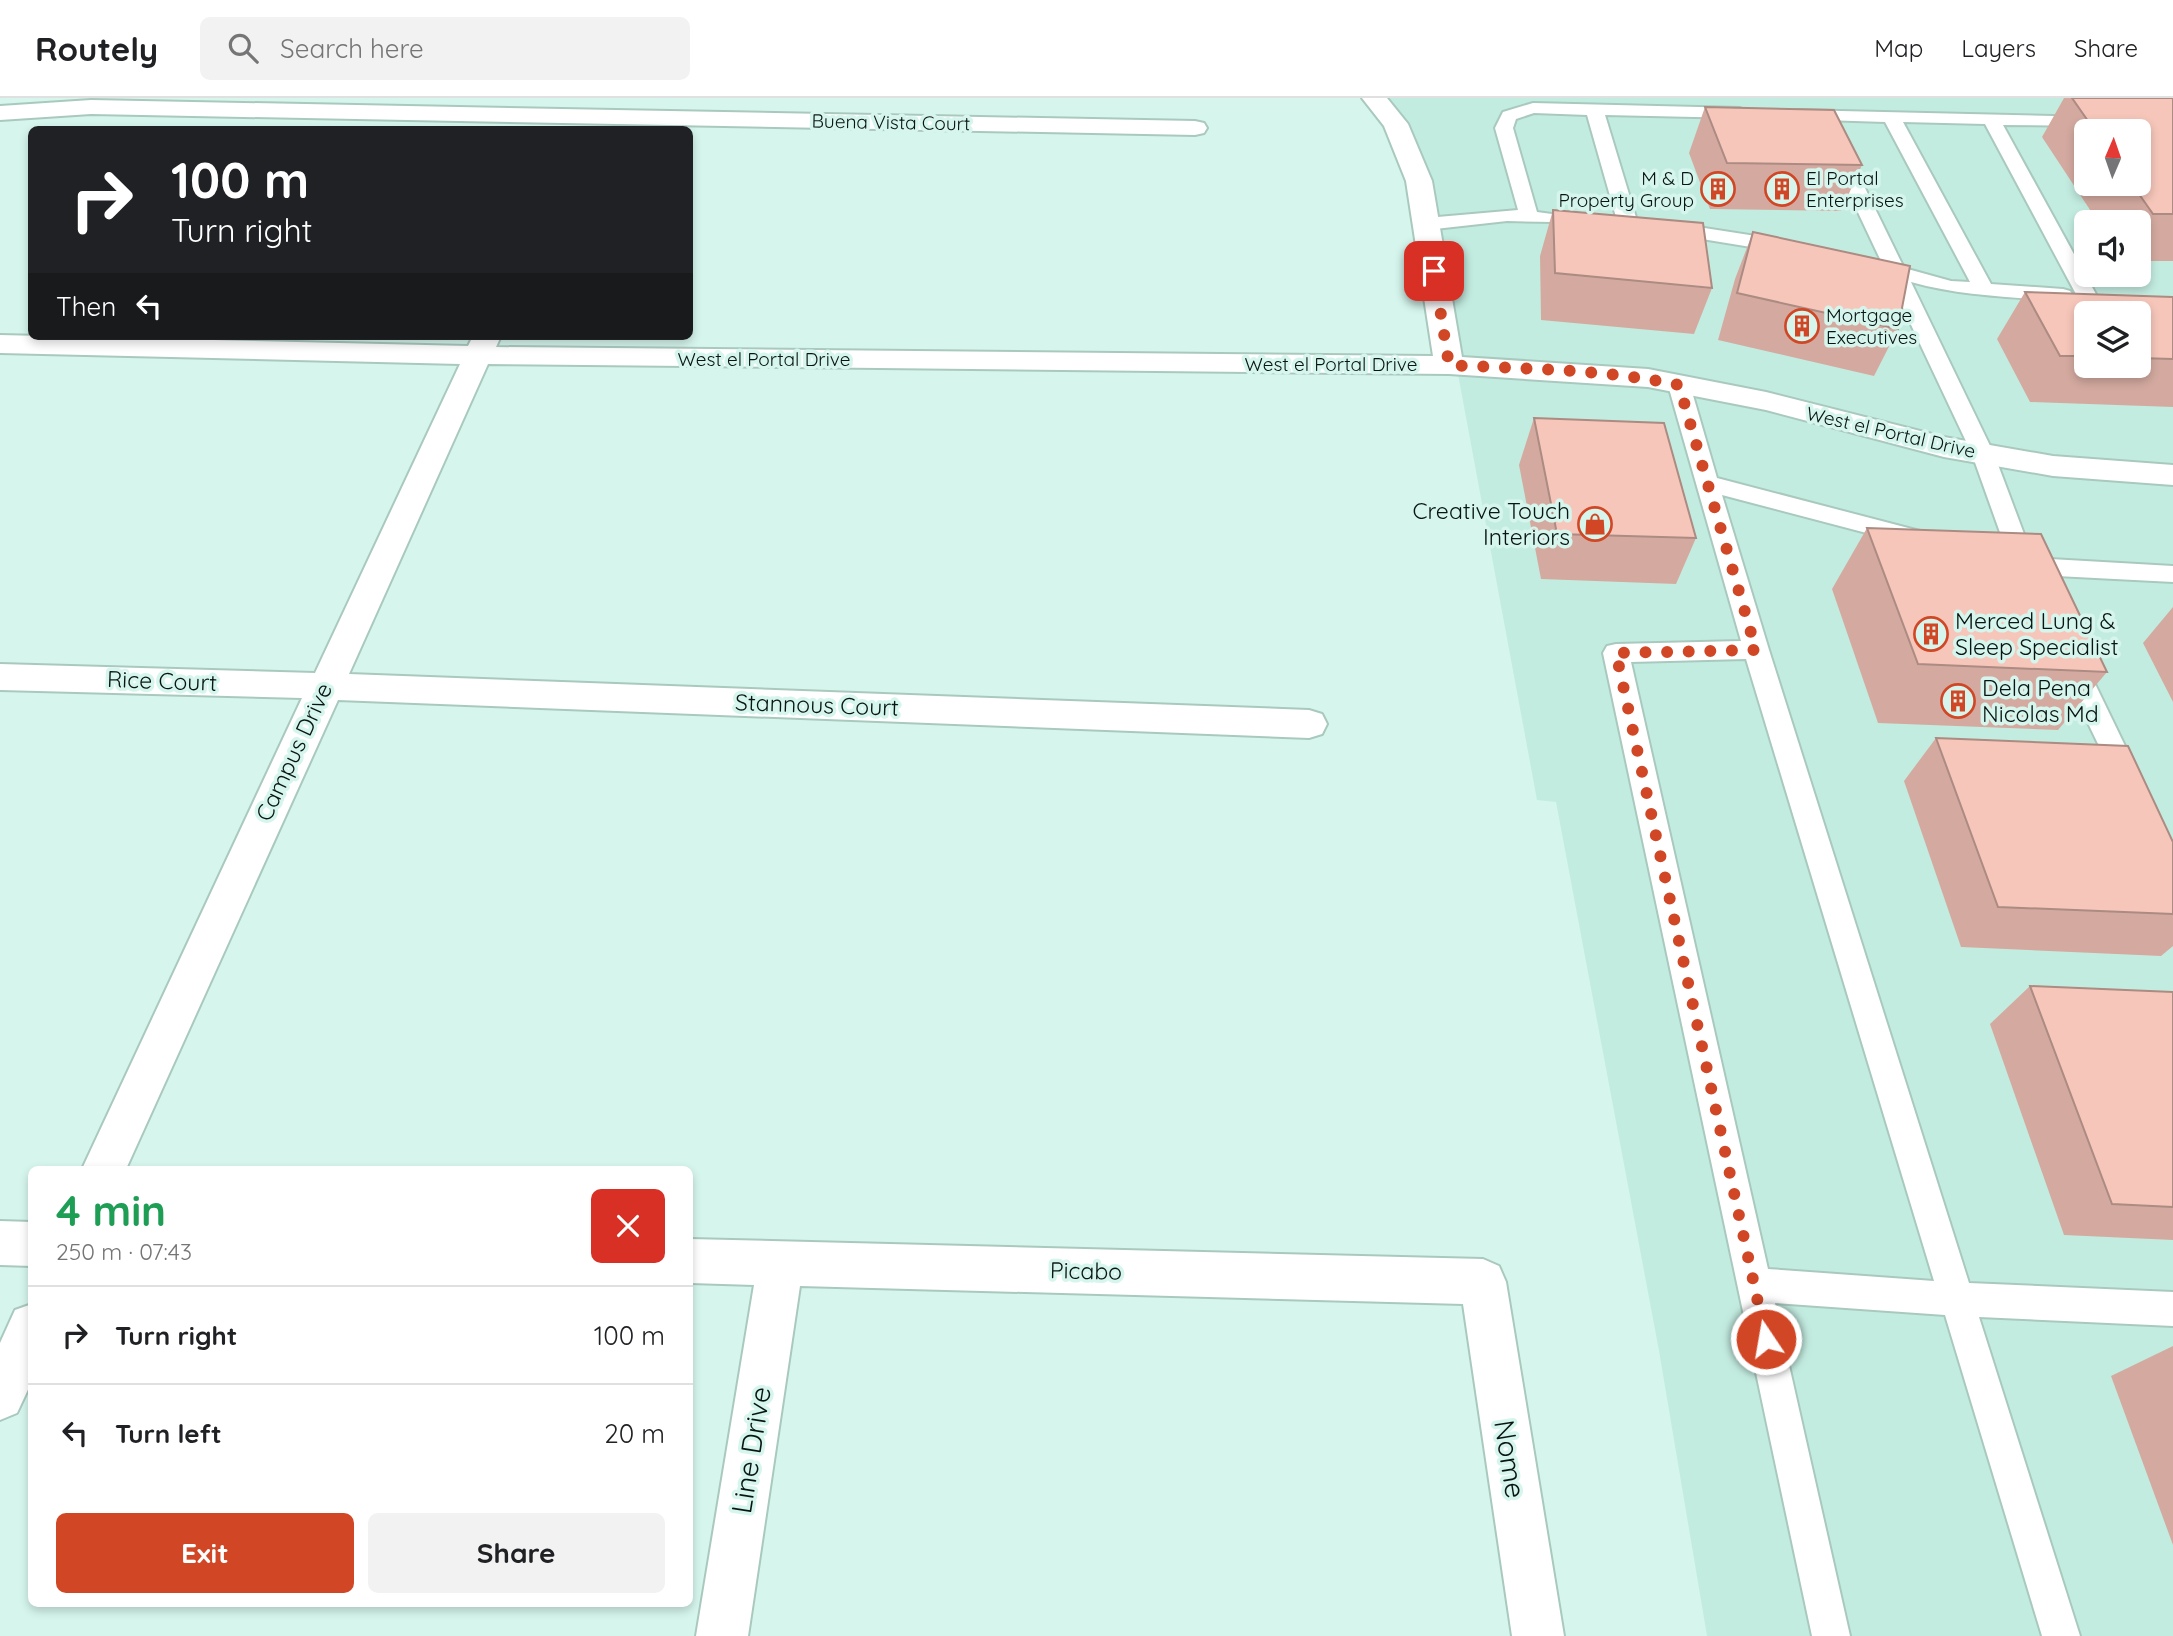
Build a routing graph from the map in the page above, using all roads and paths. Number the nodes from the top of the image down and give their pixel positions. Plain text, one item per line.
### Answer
1 (1374, 98) edge
2 (1595, 110) junction
3 (0, 113) edge
4 (1754, 114) edge
5 (1781, 114) edge
6 (587, 115) edge
7 (1821, 115) junction
8 (1891, 117) junction
9 (1991, 119) junction
10 (2074, 122) edge
11 (1195, 128) dead end
12 (1529, 217) junction
13 (1566, 219) edge
14 (1602, 221) edge
15 (1426, 224) junction
16 (1628, 224) junction
17 (1806, 250) edge
18 (1857, 261) edge
19 (1895, 270) junction
20 (1984, 290) junction
21 (2087, 296) junction
22 (2112, 297) edge
23 (0, 344) edge
24 (483, 346) edge
25 (1449, 365) junction
26 (1679, 385) junction
27 (1983, 454) junction
28 (2173, 475) edge
29 (1707, 483) junction
30 (1932, 542) edge
31 (1998, 559) edge
32 (2024, 566) junction
33 (2173, 574) edge
34 (2036, 591) edge
35 (2060, 639) edge
36 (1756, 650) junction
37 (0, 677) edge
38 (324, 686) junction
39 (1309, 724) dead end
40 (2137, 798) edge
41 (105, 1166) edge
42 (0, 1243) edge
43 (28, 1244) edge
44 (693, 1261) edge
45 (780, 1264) junction
46 (1483, 1282) joint
47 (1754, 1285) junction
48 (1957, 1299) junction
49 (2173, 1309) edge
50 (28, 1336) edge
51 (0, 1396) edge
52 (722, 1636) edge
53 (1538, 1636) edge
54 (1831, 1636) edge
55 (2061, 1636) edge

1 - 15 street
2 - 4 lane
2 - 12 lane
2 - 16 lane
3 - 6 street, Buena Vista Court
5 - 7 lane
6 - 11 street, Buena Vista Court
7 - 8 lane
7 - 19 lane
8 - 9 lane
8 - 20 lane
9 - 10 lane
9 - 21 lane
12 - 13 lane
12 - 15 lane
14 - 16 lane
15 - 25 street
16 - 17 lane
18 - 19 lane
19 - 20 lane
19 - 27 lane
20 - 21 lane
21 - 22 lane
23 - 24 street, West el Portal Drive
24 - 25 street, West el Portal Drive
24 - 38 street, Campus Drive
25 - 26 street, West el Portal Drive
26 - 27 street, West el Portal Drive
26 - 29 lane
27 - 28 street, West el Portal Drive
27 - 32 lane
29 - 30 lane
29 - 36 lane
31 - 32 lane
32 - 33 lane
32 - 34 lane
35 - 40 lane
36 - 47 lane
36 - 48 lane
37 - 38 street, Rice Court
38 - 39 street, Stannous Court
38 - 41 street, Campus Drive
42 - 43 street
44 - 45 street, Picabo
45 - 46 street, Picabo
45 - 52 street, Line Drive
46 - 53 street, Nome
47 - 48 lane
47 - 54 lane
48 - 49 lane
48 - 55 lane
50 - 51 street

